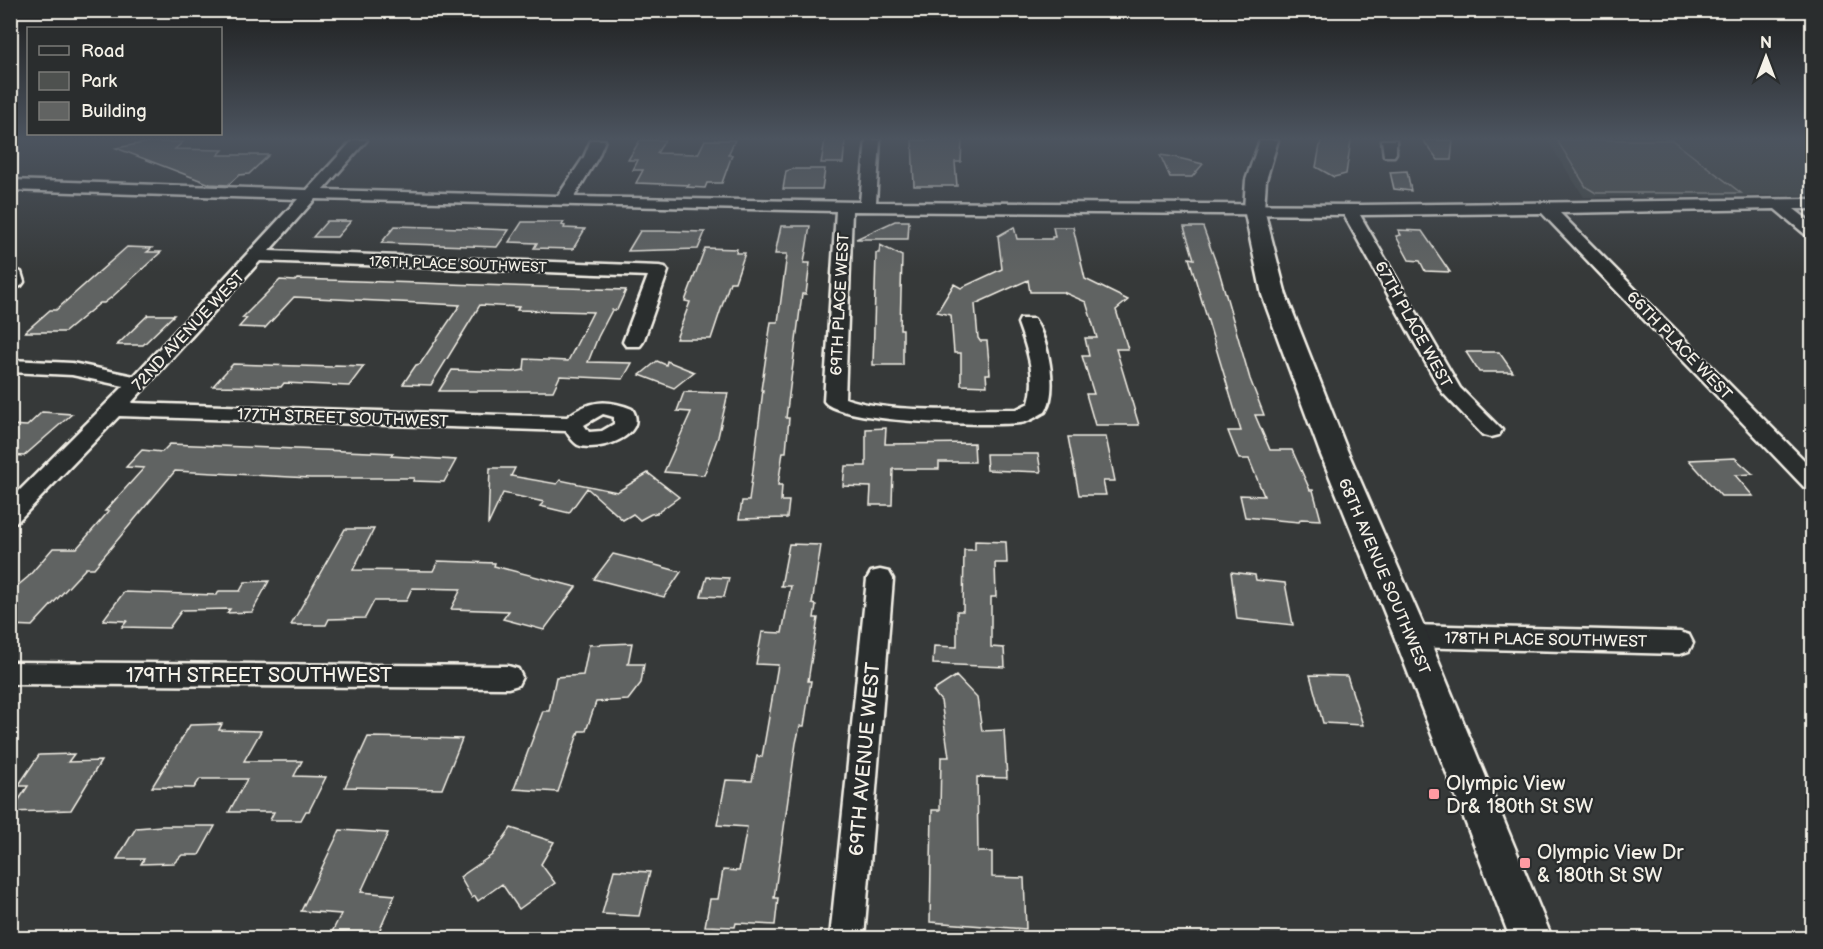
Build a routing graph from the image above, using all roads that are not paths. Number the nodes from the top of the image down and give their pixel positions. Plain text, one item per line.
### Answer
1 (320, 184) edge
2 (574, 184) edge
3 (870, 184) edge
4 (1256, 184) edge
5 (10, 185) edge
6 (310, 195) junction
7 (563, 201) junction
8 (1812, 204) edge
9 (1779, 205) junction
10 (844, 208) junction
11 (868, 208) junction
12 (1254, 208) junction
13 (1349, 208) junction
14 (1547, 209) junction
15 (1812, 231) edge
16 (257, 256) junction
17 (10, 273) edge
18 (10, 285) edge
19 (1027, 323) dead end
20 (633, 342) dead end
21 (11, 365) edge
22 (139, 383) junction
23 (114, 409) junction
24 (572, 424) dead end
25 (1491, 430) dead end
26 (1812, 481) edge
27 (10, 515) edge
28 (880, 579) dead end
29 (1411, 636) junction
30 (1680, 643) dead end
31 (10, 673) edge
32 (508, 677) dead end
33 (848, 939) edge
34 (1531, 939) edge

1 - 6 street, 72ND AVENUE WEST
2 - 7 street
3 - 11 street
4 - 12 main road, 68TH AVENUE SOUTHWEST
5 - 6 street
6 - 7 street
6 - 16 street, 72ND AVENUE WEST
7 - 10 street
8 - 9 street
9 - 14 street
9 - 15 street
10 - 11 street
10 - 19 street, 69TH PLACE WEST
11 - 12 street
12 - 13 street
12 - 29 main road, 68TH AVENUE SOUTHWEST
13 - 14 street
13 - 25 street, 67TH PLACE WEST
14 - 26 street, 66TH PLACE WEST
16 - 20 street, 176TH PLACE SOUTHWEST
16 - 22 street, 72ND AVENUE WEST
17 - 18 street
21 - 22 street
22 - 23 street, 72ND AVENUE WEST
23 - 24 street, 177TH STREET SOUTHWEST
23 - 27 street, 72ND AVENUE WEST
28 - 33 street, 69TH AVENUE WEST
29 - 30 street, 178TH PLACE SOUTHWEST
29 - 34 main road, 68TH AVENUE SOUTHWEST
31 - 32 street, 179TH STREET SOUTHWEST

